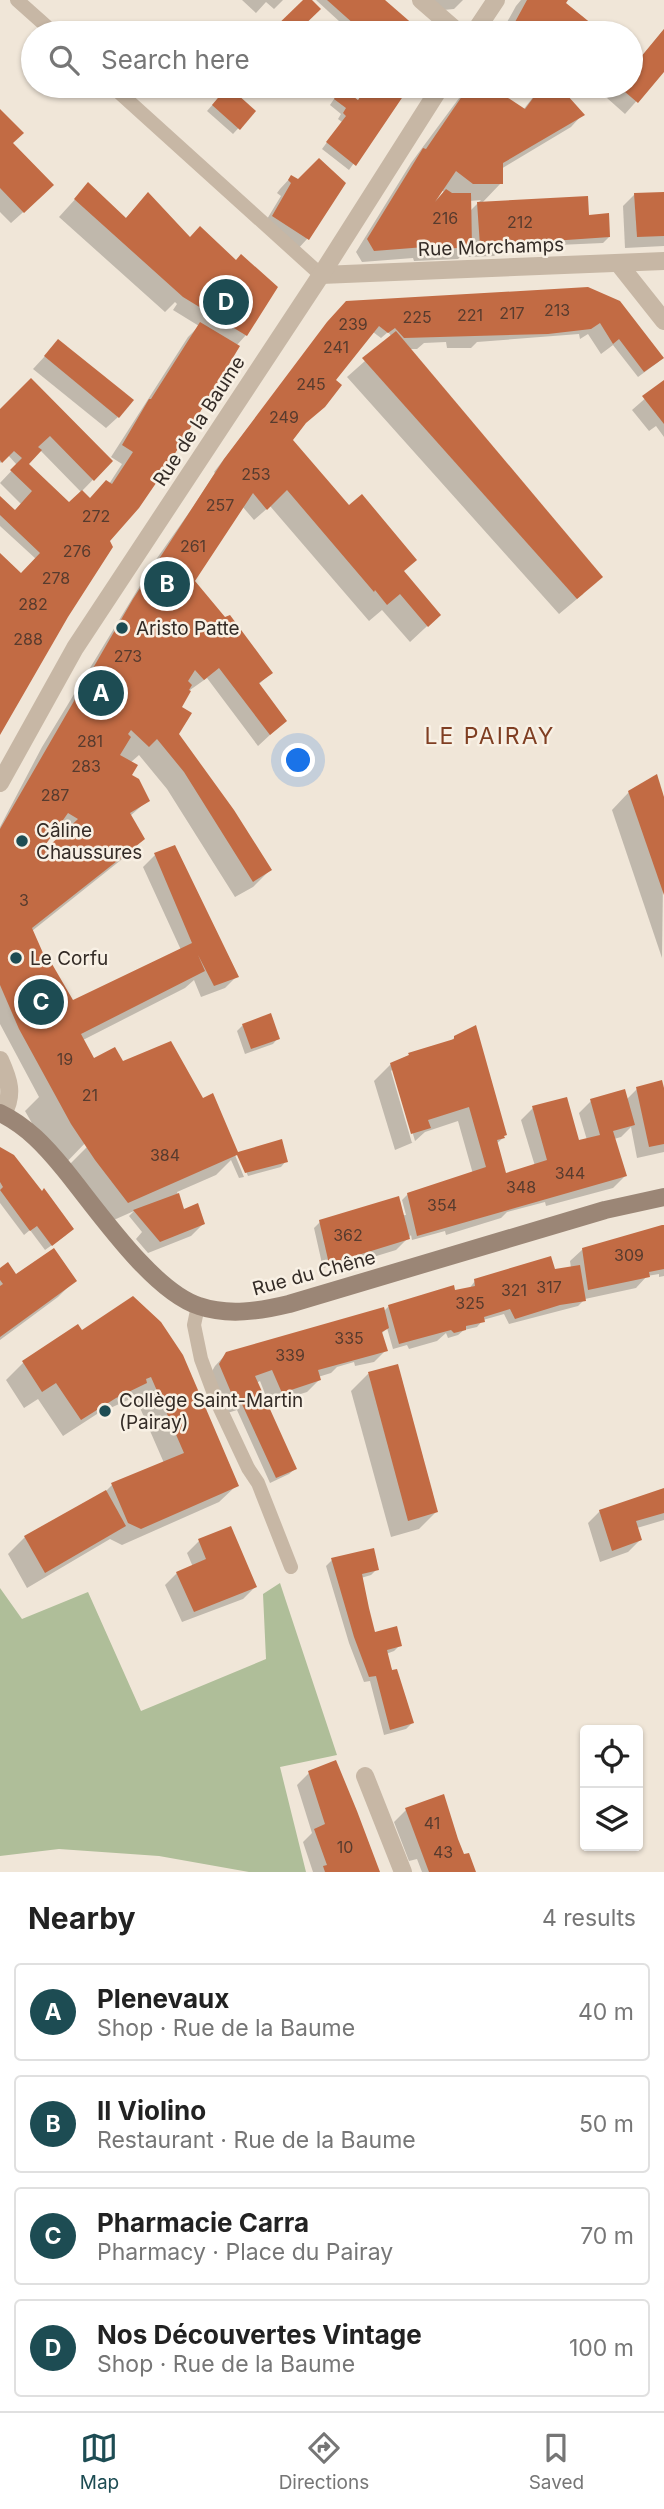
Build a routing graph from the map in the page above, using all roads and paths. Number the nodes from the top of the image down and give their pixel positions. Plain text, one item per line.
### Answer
1 (17, 0) edge
2 (421, 0) edge
3 (496, 0) edge
4 (41, 21) edge
5 (445, 21) edge
6 (482, 21) edge
7 (125, 98) edge
8 (433, 98) edge
9 (664, 261) edge
10 (618, 263) junction
11 (321, 275) junction
12 (664, 321) edge
13 (0, 782) edge
14 (0, 1060) edge
15 (2, 1114) edge
16 (664, 1196) edge
17 (198, 1306) junction
18 (291, 1567) dead end
19 (365, 1776) dead end
20 (403, 1872) edge

1 - 4 lane
2 - 5 street
3 - 6 street
7 - 11 lane
8 - 11 street, Rue de la Baume
9 - 10 street, Rue Morchamps
10 - 11 street, Rue Morchamps
10 - 12 street
11 - 13 street, Rue de la Baume
14 - 15 street
15 - 17 main road, Rue du Chêne
16 - 17 main road, Rue du Chêne
17 - 18 lane
19 - 20 street

